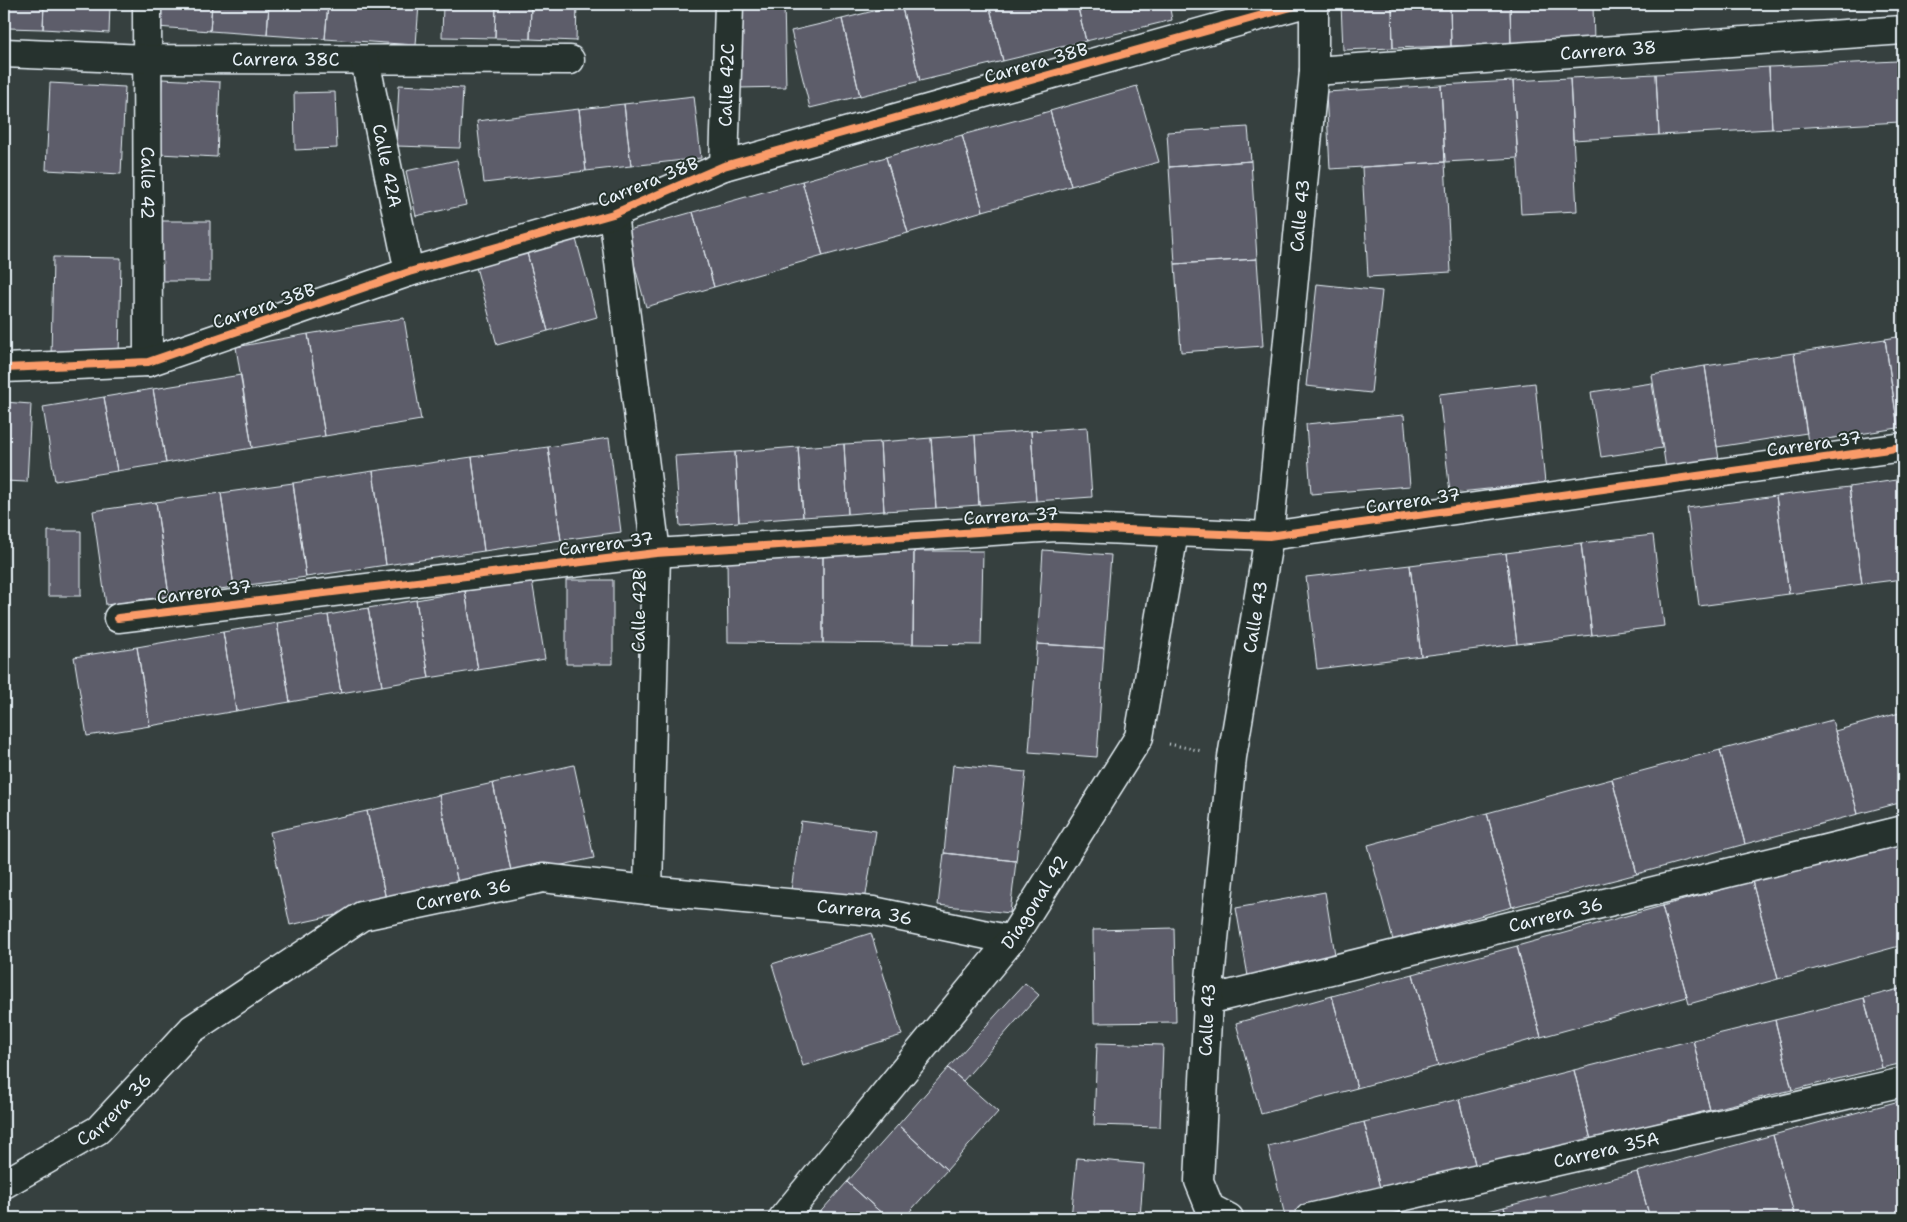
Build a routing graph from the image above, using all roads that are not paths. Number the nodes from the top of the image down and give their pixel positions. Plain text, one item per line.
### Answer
1 (147, 4) edge
2 (728, 4) edge
3 (1302, 4) edge
4 (1314, 4) edge
5 (1903, 30) edge
6 (4, 53) edge
7 (146, 59) junction
8 (365, 60) junction
9 (570, 60) dead end
10 (1314, 71) junction
11 (724, 166) junction
12 (612, 214) junction
13 (409, 272) junction
14 (148, 362) junction
15 (4, 368) edge
16 (1903, 447) edge
17 (1174, 533) junction
18 (1269, 536) junction
19 (656, 553) junction
20 (118, 618) dead end
21 (1903, 830) edge
22 (648, 890) junction
23 (1011, 940) junction
24 (1208, 1000) junction
25 (1903, 1082) edge
26 (4, 1184) edge
27 (784, 1218) edge
28 (1229, 1218) edge
29 (1309, 1218) edge

1 - 7 street, Calle 42
2 - 11 street, Calle 42C
3 - 11 street, Carrera 38B
4 - 10 street, Calle 43
5 - 10 street, Carrera 38
6 - 7 street, Carrera 38C
7 - 8 street, Carrera 38C
7 - 14 street, Calle 42
8 - 9 street, Carrera 38C
8 - 13 street, Calle 42A
10 - 18 street, Calle 43
11 - 12 street, Carrera 38B
12 - 13 street, Carrera 38B
12 - 19 street, Calle 42B
13 - 14 street, Carrera 38B
14 - 15 street, Carrera 38B
16 - 18 street, Carrera 37
17 - 18 street, Carrera 37
17 - 19 street, Carrera 37
17 - 23 street, Diagonal 42
18 - 24 street, Calle 43
19 - 20 street, Carrera 37
19 - 22 street, Calle 42B
21 - 24 street, Carrera 36
22 - 23 street, Carrera 36
22 - 26 street, Carrera 36
23 - 27 street, Diagonal 42
24 - 28 street, Calle 43
25 - 29 street, Carrera 35A

